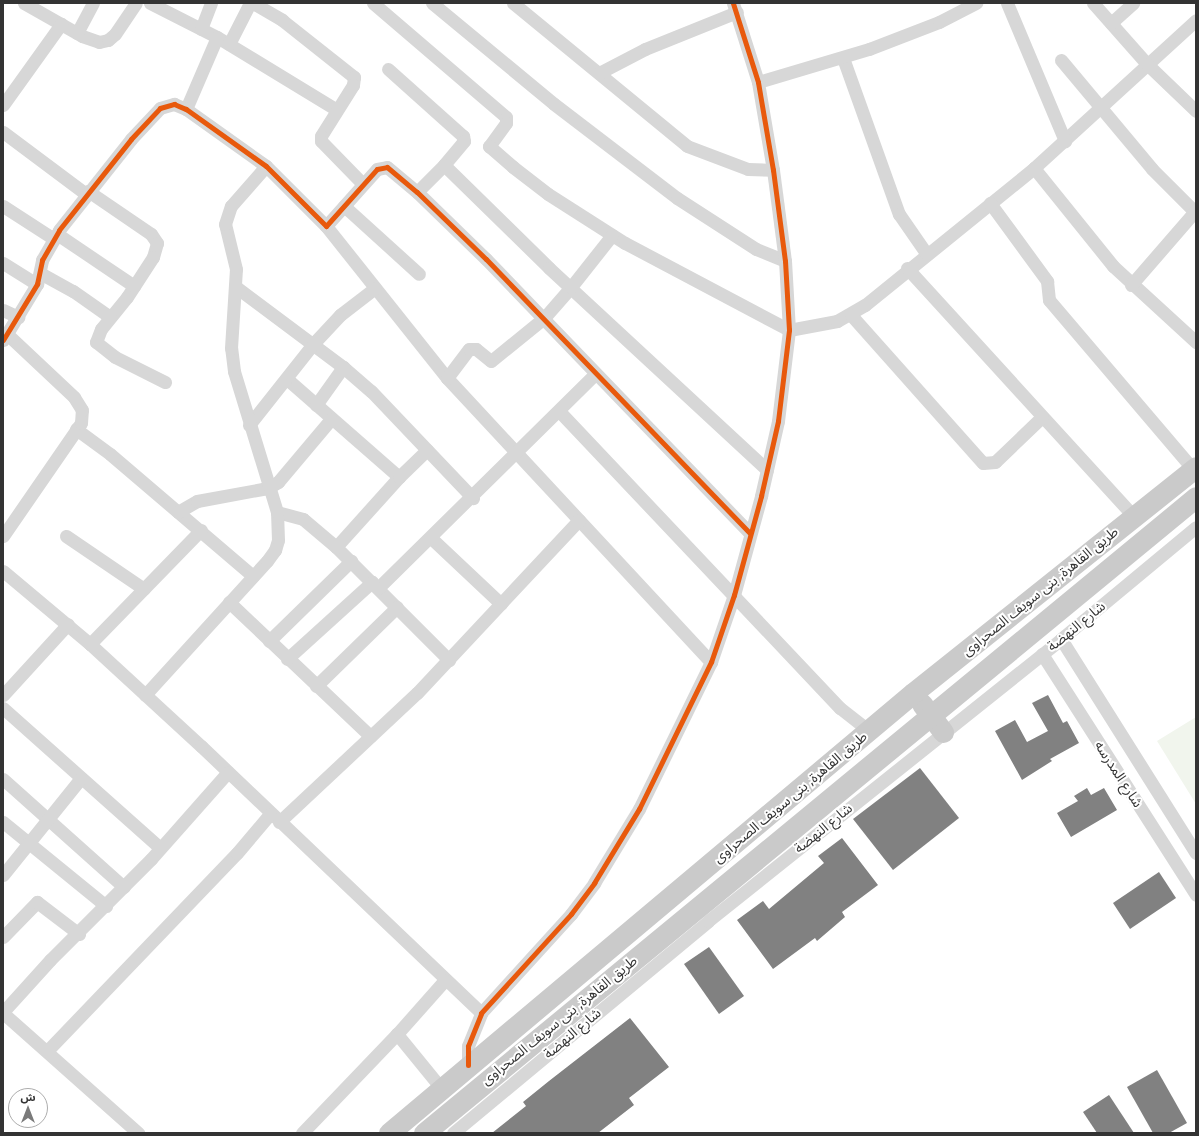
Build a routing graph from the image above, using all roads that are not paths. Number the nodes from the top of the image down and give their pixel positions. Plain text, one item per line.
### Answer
1 (24, 3) edge
2 (93, 3) edge
3 (136, 3) edge
4 (150, 3) edge
5 (210, 3) edge
6 (250, 3) edge
7 (253, 3) edge
8 (373, 3) edge
9 (432, 3) edge
10 (513, 3) edge
11 (976, 3) edge
12 (1007, 3) edge
13 (1093, 3) edge
14 (1133, 3) edge
15 (735, 7) edge
16 (1196, 20) edge
17 (1111, 23) junction
18 (62, 24) junction
19 (201, 29) junction
20 (77, 33) junction
21 (217, 37) junction
22 (229, 44) junction
23 (843, 58) junction
24 (1061, 60) dead end
25 (1147, 64) junction
26 (388, 69) dead end
27 (599, 73) junction
28 (758, 82) junction
29 (3, 105) edge
30 (186, 109) junction
31 (337, 110) junction
32 (1100, 110) junction
33 (1196, 111) edge
34 (3, 132) edge
35 (1065, 141) junction
36 (444, 165) junction
37 (266, 166) junction
38 (1034, 168) junction
39 (774, 170) junction
40 (363, 184) junction
41 (87, 192) junction
42 (417, 192) junction
43 (990, 203) junction
44 (3, 206) edge
45 (344, 206) junction
46 (1195, 211) edge
47 (326, 226) junction
48 (612, 235) junction
49 (55, 236) junction
50 (926, 253) junction
51 (785, 262) junction
52 (3, 263) edge
53 (907, 268) junction
54 (419, 274) dead end
55 (39, 279) junction
56 (1131, 285) junction
57 (134, 286) junction
58 (236, 287) junction
59 (571, 287) junction
60 (375, 288) junction
61 (3, 310) edge
62 (851, 315) junction
63 (18, 317) junction
64 (110, 318) junction
65 (544, 318) junction
66 (789, 330) junction
67 (5, 337) edge
68 (1196, 342) edge
69 (313, 344) junction
70 (343, 367) junction
71 (596, 374) junction
72 (447, 378) junction
73 (287, 379) junction
74 (165, 382) dead end
75 (316, 405) junction
76 (559, 411) junction
77 (1042, 417) junction
78 (331, 419) junction
79 (249, 425) junction
80 (76, 429) junction
81 (427, 450) junction
82 (516, 453) junction
83 (1194, 468) edge
84 (767, 470) junction
85 (398, 477) junction
86 (268, 488) junction
87 (1196, 497) edge
88 (473, 498) junction
89 (178, 512) junction
90 (277, 512) junction
91 (1134, 517) junction
92 (578, 520) junction
93 (1196, 527) edge
94 (201, 530) junction
95 (750, 533) junction
96 (3, 536) edge
97 (66, 536) dead end
98 (431, 538) junction
99 (336, 547) junction
100 (351, 561) junction
101 (3, 571) edge
102 (253, 576) junction
103 (375, 585) junction
104 (144, 589) junction
105 (734, 595) junction
106 (229, 602) junction
107 (500, 604) junction
108 (397, 607) junction
109 (68, 624) junction
110 (1061, 639) junction
111 (269, 641) junction
112 (90, 644) junction
113 (1042, 654) junction
114 (287, 659) junction
115 (449, 660) junction
116 (711, 662) junction
117 (316, 686) junction
118 (913, 693) junction
119 (3, 695) edge
120 (145, 695) junction
121 (3, 708) edge
122 (930, 715) junction
123 (869, 731) junction
124 (943, 732) junction
125 (370, 736) junction
126 (228, 772) junction
127 (81, 778) junction
128 (3, 779) edge
129 (275, 818) junction
130 (48, 821) junction
131 (3, 822) edge
132 (29, 842) junction
133 (160, 848) junction
134 (1196, 853) edge
135 (3, 875) edge
136 (124, 887) junction
137 (1196, 895) edge
138 (106, 906) junction
139 (79, 934) junction
140 (3, 937) edge
141 (445, 980) junction
142 (3, 1012) edge
143 (481, 1013) junction
144 (397, 1034) junction
145 (47, 1051) junction
146 (468, 1065) junction
147 (441, 1088) junction
148 (138, 1133) edge
149 (302, 1133) edge
150 (389, 1133) edge
151 (424, 1133) edge
152 (453, 1133) edge

1 - 18 street
2 - 20 street
3 - 20 street
4 - 19 street
5 - 19 street
6 - 22 street
7 - 31 street
8 - 48 street
9 - 51 street
10 - 27 street
11 - 23 street
12 - 35 street
13 - 17 street
14 - 17 street
15 - 27 street
15 - 28 street
16 - 25 street
17 - 25 street
18 - 20 street
18 - 29 street
19 - 21 street
21 - 22 street
21 - 30 street
22 - 31 street
23 - 28 street
23 - 50 street
24 - 32 street
25 - 32 street
25 - 33 street
26 - 36 street
27 - 39 street
28 - 39 street
30 - 37 street
30 - 41 street
31 - 40 street
32 - 35 street
32 - 46 street
34 - 41 street
35 - 38 street
36 - 42 street
36 - 59 street
37 - 47 street
37 - 58 street
38 - 43 street
38 - 56 street
39 - 51 street
40 - 42 street
40 - 45 street
41 - 49 street
41 - 57 street
42 - 65 street
43 - 50 street
43 - 83 street
44 - 49 street
45 - 47 street
45 - 54 street
46 - 56 street
47 - 60 street
48 - 59 street
48 - 66 street
49 - 55 street
49 - 57 street
50 - 53 street
51 - 66 street
52 - 55 street
53 - 62 street
53 - 77 street
55 - 63 street
55 - 64 street
56 - 68 street
57 - 64 street
58 - 69 street
58 - 79 street
59 - 65 street
59 - 84 street
60 - 69 street
60 - 72 street
61 - 63 street
62 - 66 street
62 - 77 street
63 - 67 street
64 - 74 street
65 - 71 street
65 - 72 street
66 - 84 street
67 - 80 street
69 - 70 street
69 - 73 street
70 - 75 street
70 - 81 street
71 - 76 street
71 - 95 street
72 - 82 street
73 - 75 street
73 - 79 street
75 - 78 street
76 - 82 street
76 - 105 street
77 - 91 street
78 - 85 street
78 - 86 street
79 - 86 street
80 - 89 street
80 - 96 street
81 - 85 street
81 - 88 street
82 - 88 street
82 - 92 street
83 - 91 main road, طريق القاهرة, بنى سويف الصحراوى
84 - 95 street
85 - 99 street
86 - 89 street
86 - 90 street
87 - 122 main road, طريق القاهرة, بنى سويف الصحراوى
88 - 98 street
89 - 94 street
90 - 99 street
90 - 102 street
91 - 118 main road, طريق القاهرة, بنى سويف الصحراوى
92 - 107 street
92 - 116 street
93 - 110 street, شارع النهضة
94 - 102 street
94 - 104 street
95 - 105 street
97 - 104 street
98 - 103 street
98 - 107 street
99 - 100 street
100 - 103 street
100 - 111 street
101 - 109 street
102 - 106 street
103 - 108 street
103 - 114 street
104 - 112 street
105 - 116 street
105 - 123 street
106 - 111 street
106 - 120 street
107 - 115 street
108 - 115 street
108 - 117 street
109 - 112 street
109 - 119 street
110 - 113 street, شارع النهضة
110 - 134 street, شارع المدرسه
111 - 114 street
112 - 120 street
113 - 124 street, شارع النهضة
113 - 137 street, شارع المدرسه
114 - 117 street
115 - 125 street
116 - 143 street
117 - 125 street
118 - 122 main road
118 - 123 main road, طريق القاهرة, بنى سويف الصحراوى
120 - 126 street
121 - 127 street
122 - 124 main road
122 - 151 main road, طريق القاهرة, بنى سويف الصحراوى
123 - 146 main road, طريق القاهرة, بنى سويف الصحراوى
124 - 152 street, شارع النهضة
125 - 129 street
126 - 129 street
126 - 133 street
127 - 130 street
127 - 133 street
128 - 130 street
129 - 141 street
129 - 145 street
130 - 132 street
130 - 136 street
131 - 132 street
132 - 135 street
132 - 138 street
133 - 136 street
136 - 138 street
138 - 139 street
139 - 140 street
139 - 142 street
141 - 143 street
141 - 144 street
142 - 145 street
143 - 146 street
144 - 147 street
144 - 149 street
145 - 148 street
146 - 147 main road, طريق القاهرة, بنى سويف الصحراوى
147 - 150 main road, طريق القاهرة, بنى سويف الصحراوى

